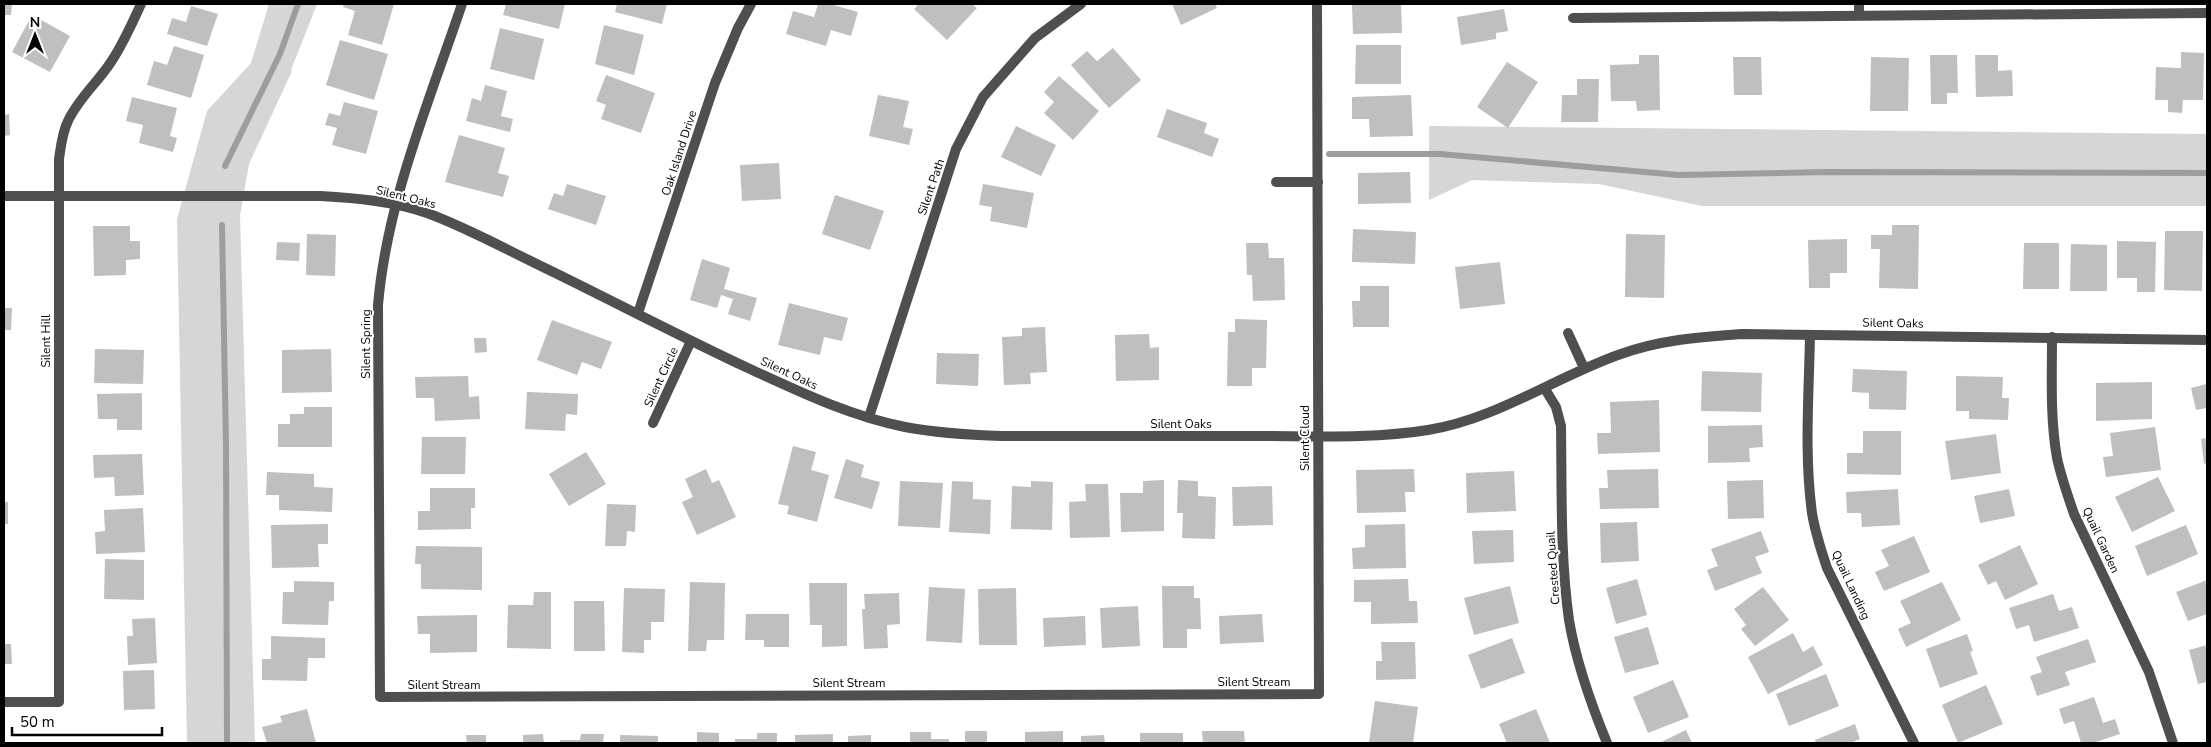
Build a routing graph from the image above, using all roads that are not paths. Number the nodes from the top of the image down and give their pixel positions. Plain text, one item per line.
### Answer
1 (141, 4) edge
2 (462, 4) edge
3 (751, 4) edge
4 (1081, 4) edge
5 (1317, 4) edge
6 (1859, 4) edge
7 (2207, 13) edge
8 (1859, 15) junction
9 (1573, 18) dead end
10 (1276, 182) dead end
11 (1318, 182) junction
12 (4, 196) edge
13 (58, 196) junction
14 (395, 205) junction
15 (638, 313) junction
16 (1568, 333) dead end
17 (1810, 335) junction
18 (2052, 337) junction
19 (2207, 340) edge
20 (691, 341) junction
21 (1584, 368) junction
22 (1546, 389) junction
23 (869, 418) junction
24 (653, 423) dead end
25 (1318, 436) junction
26 (1319, 694) joint
27 (380, 697) joint
28 (4, 702) edge
29 (1608, 743) edge
30 (1914, 743) edge
31 (2173, 743) edge

1 - 13 street, Silent Hill
2 - 14 street, Silent Spring
3 - 15 street, Oak Island Drive
4 - 23 street, Silent Path
5 - 11 street, Silent Cloud
6 - 8 street
7 - 8 street
8 - 9 street
10 - 11 street
11 - 25 street, Silent Cloud
12 - 13 street, Silent Oaks
13 - 14 street, Silent Oaks
13 - 28 street, Silent Hill
14 - 15 street, Silent Oaks
14 - 27 street, Silent Spring
15 - 20 street, Silent Oaks
16 - 21 street
17 - 18 street, Silent Oaks
17 - 21 street, Silent Oaks
17 - 30 street, Quail Landing
18 - 19 street, Silent Oaks
18 - 31 street, Quail Garden
20 - 23 street, Silent Oaks
20 - 24 street, Silent Circle
21 - 22 street, Silent Oaks
22 - 25 street, Silent Oaks
22 - 29 street, Crested Quail
23 - 25 street, Silent Oaks
25 - 26 street, Silent Cloud
26 - 27 street, Silent Stream

